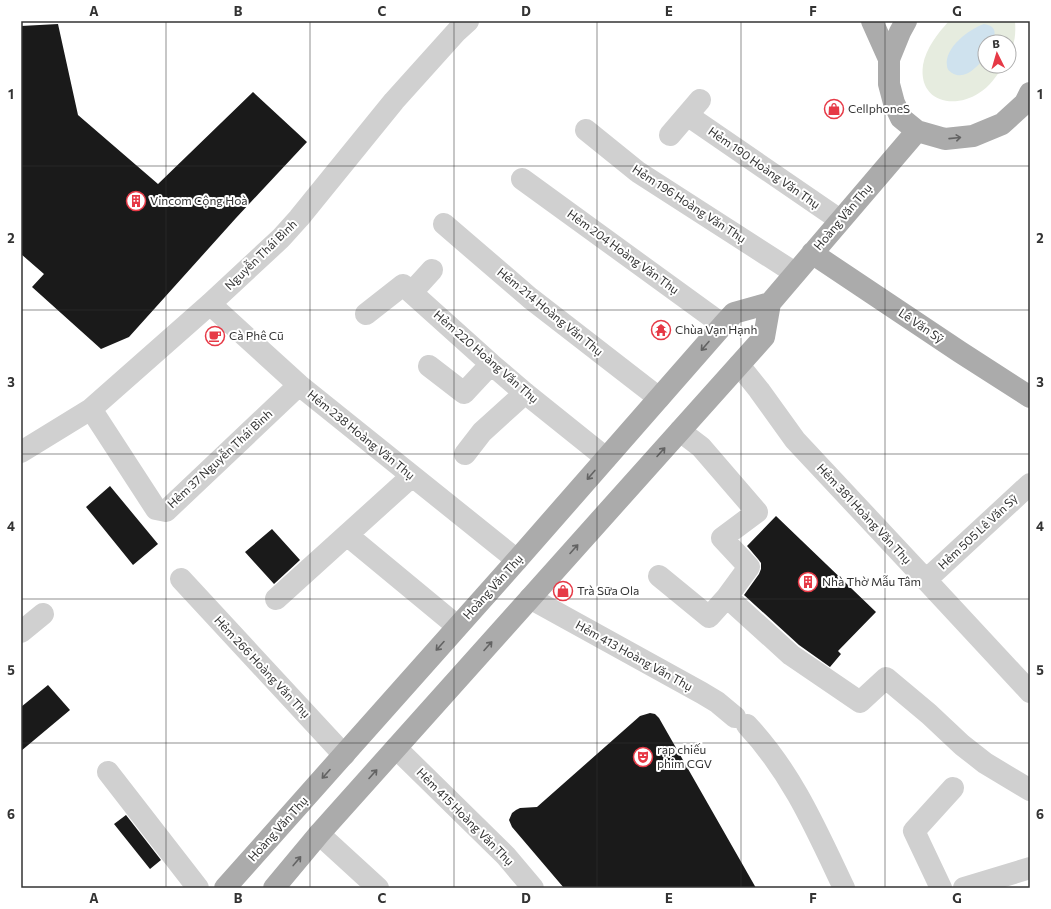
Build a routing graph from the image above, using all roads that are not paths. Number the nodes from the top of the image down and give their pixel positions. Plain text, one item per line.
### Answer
1 (872, 21) edge
2 (906, 21) edge
3 (458, 24) edge
4 (889, 59) junction
5 (1028, 98) edge
6 (586, 130) dead end
7 (917, 131) junction
8 (670, 135) dead end
9 (522, 178) dead end
10 (840, 220) junction
11 (444, 224) dead end
12 (812, 253) junction
13 (432, 270) dead end
14 (795, 273) junction
15 (412, 292) junction
16 (770, 303) junction
17 (210, 304) junction
18 (366, 314) dead end
19 (723, 325) junction
20 (491, 364) junction
21 (739, 365) junction
22 (429, 366) dead end
23 (299, 385) junction
24 (525, 393) junction
25 (1030, 397) edge
26 (659, 398) junction
27 (91, 409) junction
28 (680, 431) junction
29 (21, 452) edge
30 (465, 454) dead end
31 (606, 458) junction
32 (412, 476) junction
33 (1030, 484) edge
34 (347, 535) junction
35 (517, 560) junction
36 (659, 576) dead end
37 (181, 579) dead end
38 (926, 580) junction
39 (530, 598) junction
40 (727, 598) junction
41 (276, 599) dead end
42 (43, 614) dead end
43 (457, 626) junction
44 (21, 632) edge
45 (1030, 692) edge
46 (396, 748) junction
47 (344, 755) junction
48 (108, 772) dead end
49 (953, 788) dead end
50 (1030, 790) edge
51 (319, 834) junction
52 (1030, 868) edge
53 (198, 888) edge
54 (225, 888) edge
55 (274, 888) edge
56 (378, 888) edge
57 (533, 888) edge
58 (844, 888) edge
59 (941, 888) edge
60 (964, 888) edge

1 - 4 main road
2 - 4 main road
3 - 17 street, Nguyễn Thái Bình
4 - 7 main road
7 -> 5 main road
6 - 14 street, Hẻm 196 Hoàng Văn Thụ
7 - 10 main road, Hoàng Văn Thụ
8 - 10 street, Hẻm 190 Hoàng Văn Thụ
9 - 19 street, Hẻm 204 Hoàng Văn Thụ
10 - 12 main road, Hoàng Văn Thụ
11 - 26 street, Hẻm 214 Hoàng Văn Thụ
12 - 14 main road, Hoàng Văn Thụ
12 - 25 main road, Lê Văn Sỹ
13 - 15 street
14 - 16 main road, Hoàng Văn Thụ
15 - 18 street
15 - 20 street, Hẻm 220 Hoàng Văn Thụ
16 - 19 main road, Hoàng Văn Thụ
16 - 21 main road, Hoàng Văn Thụ
17 - 23 street, Hẻm 238 Hoàng Văn Thụ
17 - 27 street, Nguyễn Thái Bình
19 -> 26 main road, Hoàng Văn Thụ
20 - 22 street
20 - 24 street, Hẻm 220 Hoàng Văn Thụ
21 - 28 main road, Hoàng Văn Thụ
21 - 38 street, Hẻm 381 Hoàng Văn Thụ
23 - 27 street, Hẻm 37 Nguyễn Thái Bình
23 - 32 street, Hẻm 238 Hoàng Văn Thụ
24 - 30 street
24 - 31 street, Hẻm 220 Hoàng Văn Thụ
26 - 31 main road, Hoàng Văn Thụ
27 - 29 street, Nguyễn Thái Bình
39 -> 28 main road, Hoàng Văn Thụ
28 - 40 street
31 -> 35 main road, Hoàng Văn Thụ
32 - 34 street
32 - 35 street, Hẻm 238 Hoàng Văn Thụ
33 - 38 street, Hẻm 505 Lê Văn Sỹ
34 - 41 street
34 - 43 street
35 - 43 main road, Hoàng Văn Thụ
36 - 40 street
37 - 47 street, Hẻm 266 Hoàng Văn Thụ
38 - 45 street, Hẻm 381 Hoàng Văn Thụ
46 -> 39 main road, Hoàng Văn Thụ
39 - 58 street, Hẻm 413 Hoàng Văn Thụ
40 - 50 street
42 - 44 street
43 -> 47 main road, Hoàng Văn Thụ
51 -> 46 main road, Hoàng Văn Thụ
46 - 57 street, Hẻm 415 Hoàng Văn Thụ
47 -> 54 main road, Hoàng Văn Thụ
48 - 53 street
49 - 59 street
55 -> 51 main road, Hoàng Văn Thụ
51 - 56 street
52 - 60 street

